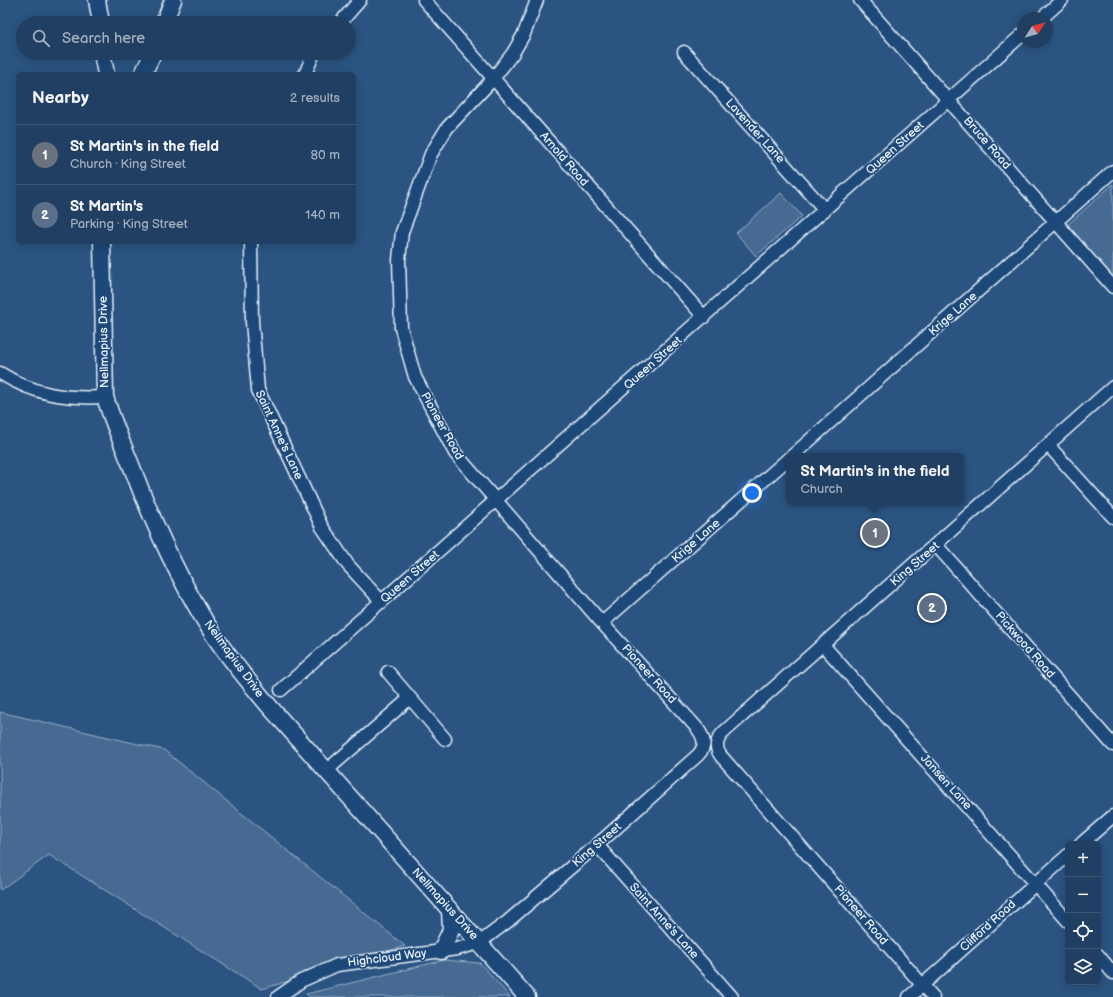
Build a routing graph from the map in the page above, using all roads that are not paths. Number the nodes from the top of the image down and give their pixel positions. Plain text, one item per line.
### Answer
1 (97, 0) edge
2 (173, 0) edge
3 (360, 0) edge
4 (424, 0) edge
5 (537, 0) edge
6 (860, 0) edge
7 (1062, 0) edge
8 (1049, 12) edge
9 (100, 16) edge
10 (167, 16) edge
11 (346, 16) edge
12 (1017, 39) edge
13 (684, 52) dead end
14 (101, 60) edge
15 (103, 60) edge
16 (150, 60) edge
17 (311, 60) edge
18 (99, 72) edge
19 (106, 72) edge
20 (145, 72) edge
21 (306, 72) edge
22 (493, 79) junction
23 (949, 100) junction
24 (1113, 171) edge
25 (825, 210) junction
26 (1056, 222) junction
27 (102, 244) edge
28 (251, 244) edge
29 (1113, 287) edge
30 (704, 317) junction
31 (0, 373) edge
32 (1113, 387) edge
33 (105, 397) junction
34 (1048, 445) junction
35 (795, 453) edge
36 (786, 461) edge
37 (497, 501) junction
38 (1113, 517) edge
39 (936, 545) junction
40 (382, 602) junction
41 (602, 623) junction
42 (823, 645) junction
43 (388, 672) dead end
44 (281, 690) dead end
45 (410, 698) junction
46 (445, 739) dead end
47 (703, 739) joint
48 (717, 741) joint
49 (1113, 745) edge
50 (326, 771) junction
51 (1113, 816) edge
52 (1084, 841) edge
53 (597, 845) junction
54 (1065, 858) edge
55 (1036, 883) junction
56 (450, 910) junction
57 (1065, 917) edge
58 (479, 943) junction
59 (441, 951) junction
60 (1101, 959) edge
61 (1113, 973) edge
62 (922, 985) junction
63 (278, 997) edge
64 (527, 997) edge
65 (732, 997) edge
66 (909, 997) edge
67 (933, 997) edge

1 - 9 main road
2 - 10 main road
3 - 11 street
4 - 22 street, Arnold Road
5 - 22 street, Pioneer Road
6 - 23 street, Bruce Road
7 - 8 street
12 - 23 street, Queen Street
13 - 25 street, Lavender Lane
14 - 18 main road
15 - 19 main road
16 - 20 main road
17 - 21 street
22 - 30 street, Arnold Road
22 - 37 street, Pioneer Road
23 - 25 street, Queen Street
23 - 26 street, Bruce Road
24 - 26 street, Krige Lane
25 - 30 street, Queen Street
26 - 29 street, Bruce Road
26 - 35 street, Krige Lane
27 - 33 main road, Nellmapius Drive
28 - 40 street, Saint Anne's Lane
30 - 37 street, Queen Street
31 - 33 street
32 - 34 street, King Street
33 - 50 main road, Nellmapius Drive
34 - 38 street
34 - 39 street, King Street
36 - 41 street, Krige Lane
37 - 40 street, Queen Street
37 - 41 street, Pioneer Road
39 - 42 street, King Street
39 - 49 street, Pickwood Road
40 - 44 street, Queen Street
41 - 47 street, Pioneer Road
42 - 48 street, King Street
42 - 55 street, Jansen Lane
43 - 45 street
45 - 46 street
45 - 50 street
47 - 53 street, King Street
48 - 62 street, Pioneer Road
50 - 56 main road, Nellmapius Drive
51 - 52 street
53 - 58 street, King Street
53 - 65 street, Saint Anne's Lane
54 - 55 street, Clifford Road
55 - 57 street, Jansen Lane
55 - 62 street, Clifford Road
56 - 58 main road, Nellmapius Drive
56 - 59 main road
58 - 59 street, Highcloud Way
58 - 64 main road, Nellmapius Drive
59 - 63 street, Highcloud Way
60 - 61 street
62 - 66 street, Clifford Road
62 - 67 street, Pioneer Road

